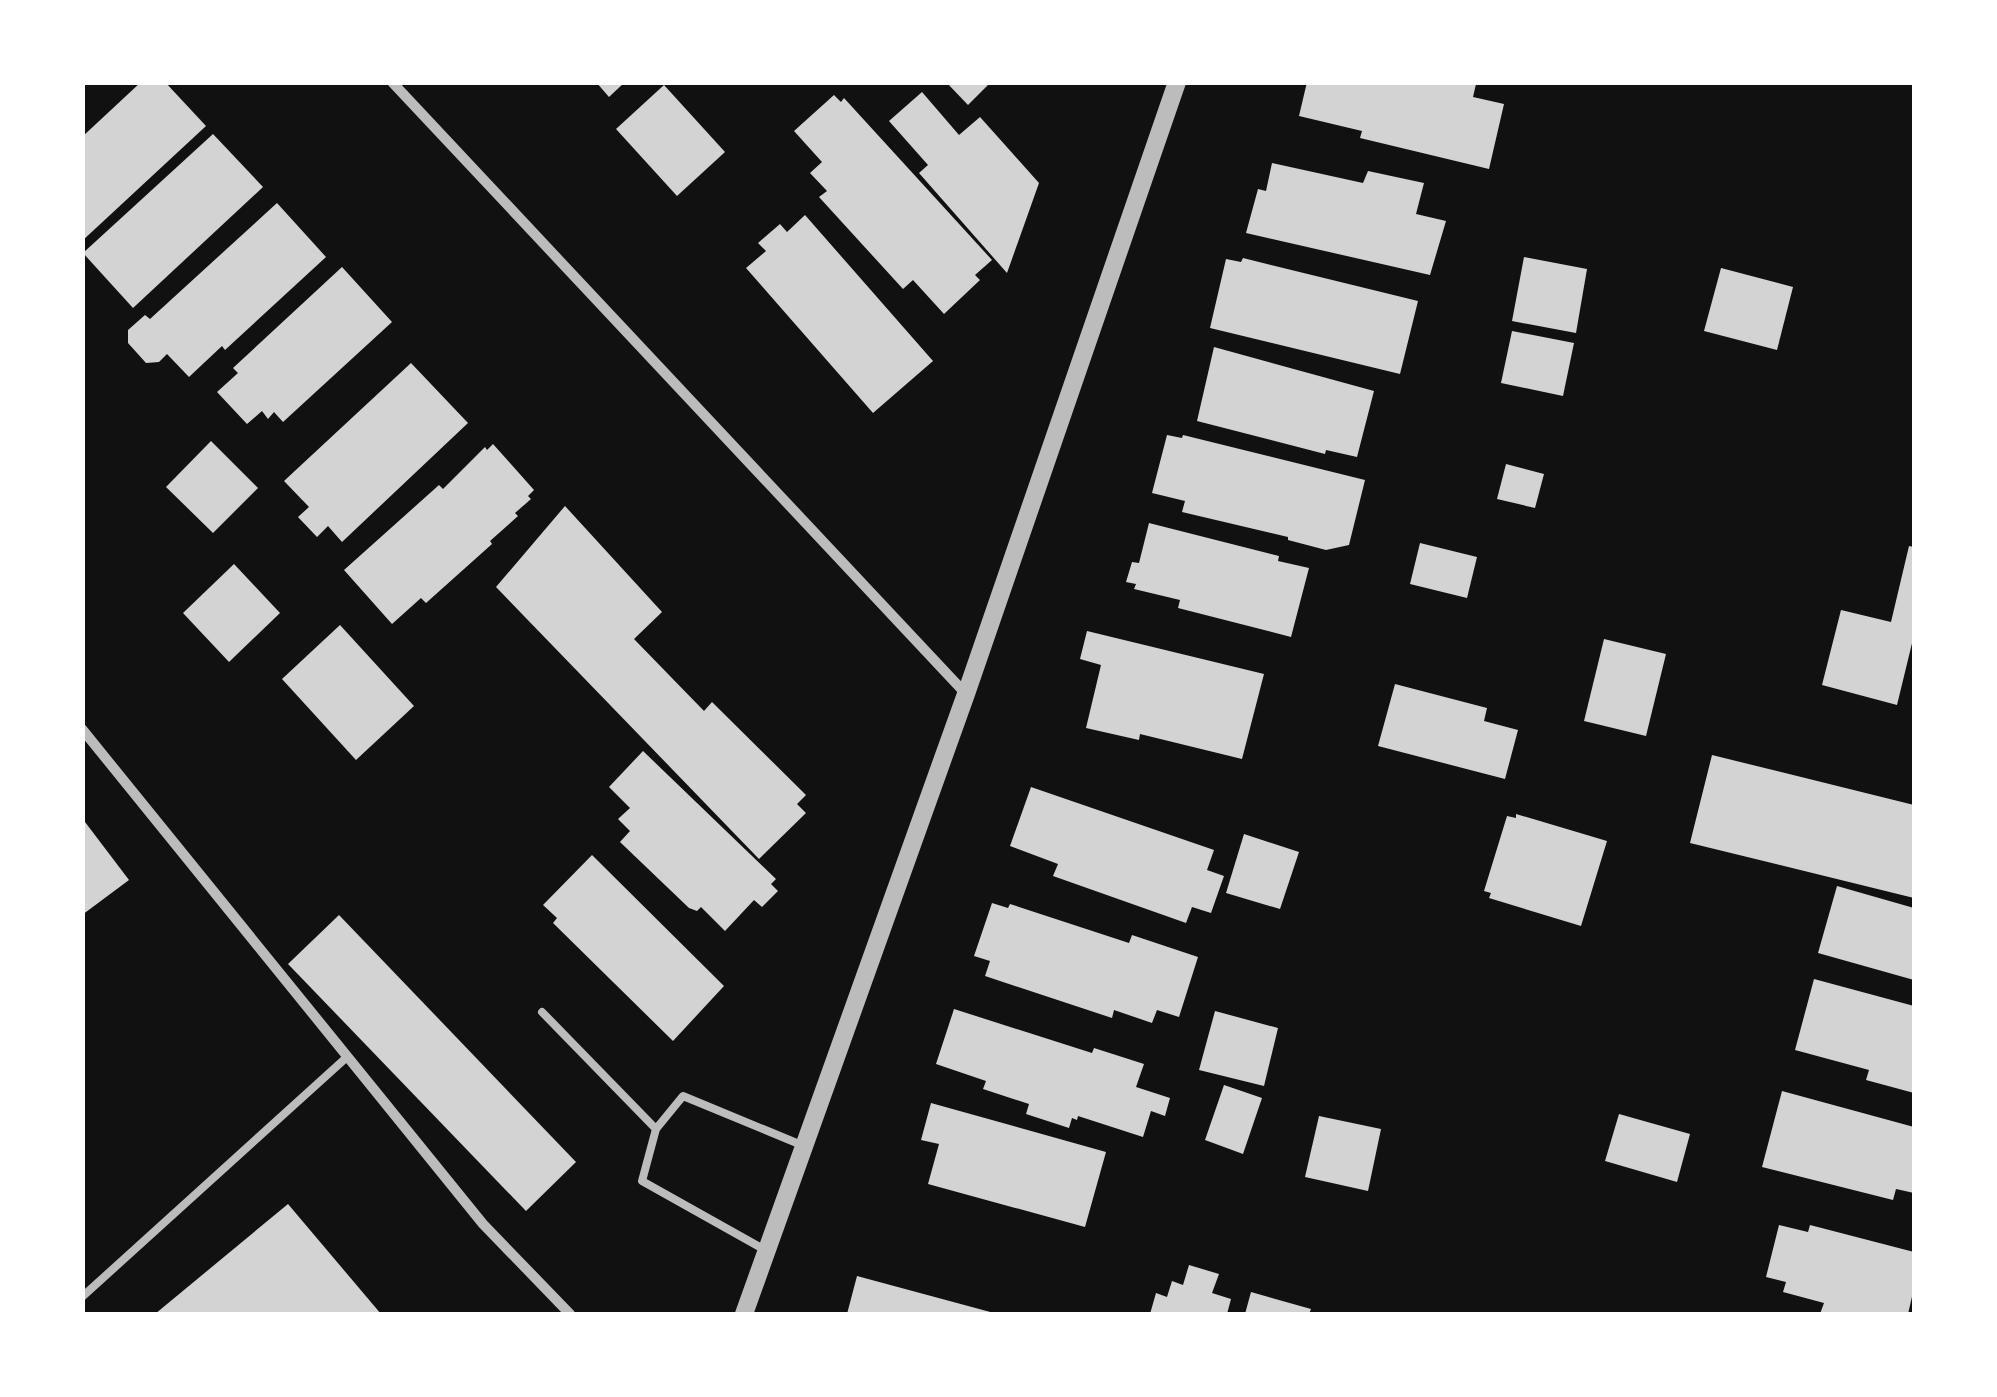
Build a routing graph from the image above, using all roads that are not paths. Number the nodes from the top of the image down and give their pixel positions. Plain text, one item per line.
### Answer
1 (392, 82) edge
2 (1177, 82) edge
3 (966, 694) junction
4 (82, 729) edge
5 (542, 1012) dead end
6 (348, 1057) junction
7 (656, 1129) junction
8 (804, 1146) junction
9 (767, 1251) junction
10 (82, 1297) edge
11 (570, 1314) edge
12 (744, 1314) edge

1 - 3 street
2 - 3 street
3 - 8 street
4 - 6 street
5 - 7 lane
6 - 10 lane
6 - 11 street
7 - 8 lane
7 - 9 lane
8 - 9 street
9 - 12 street

